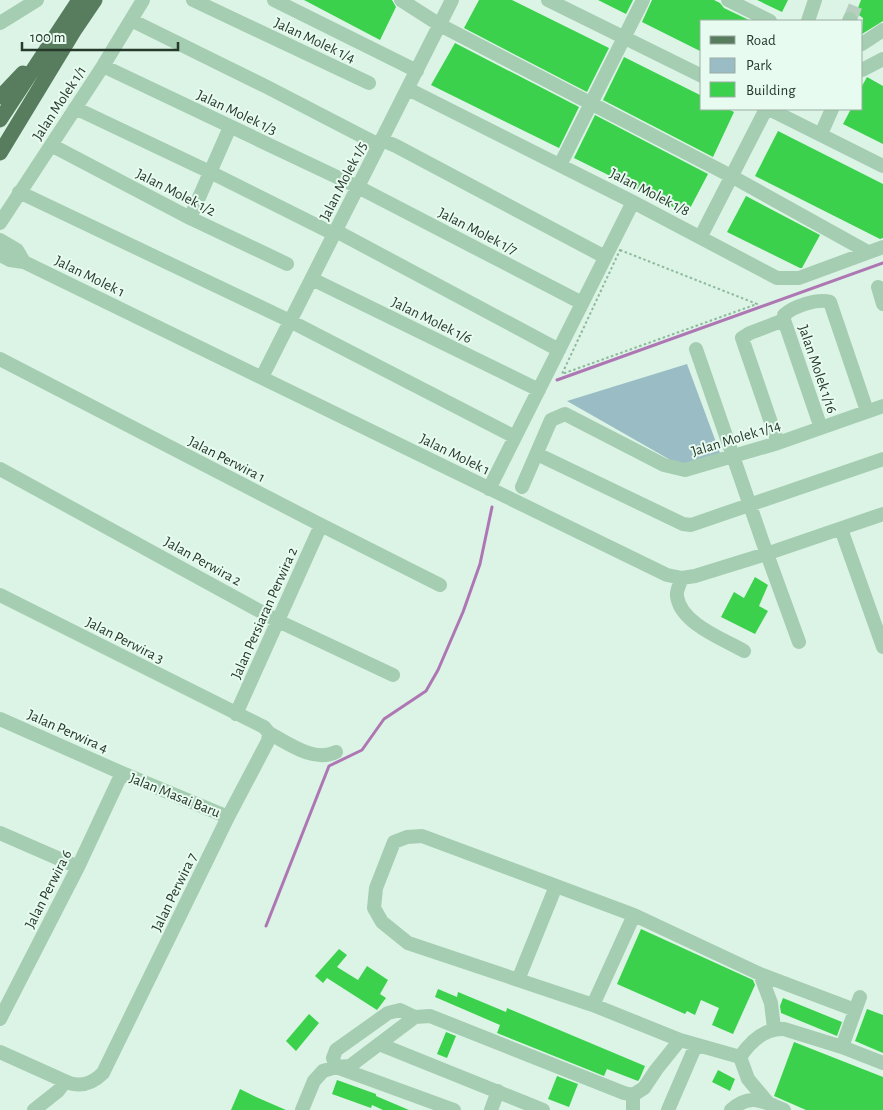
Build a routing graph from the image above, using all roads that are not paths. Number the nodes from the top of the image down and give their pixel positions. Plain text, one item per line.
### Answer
1 (36, 0) edge
2 (79, 0) edge
3 (95, 0) edge
4 (143, 0) edge
5 (193, 0) edge
6 (274, 0) edge
7 (401, 0) edge
8 (452, 0) edge
9 (548, 0) edge
10 (643, 0) edge
11 (728, 0) edge
12 (817, 3) edge
13 (131, 20) junction
14 (768, 20) edge
15 (808, 20) edge
16 (0, 23) edge
17 (440, 25) junction
18 (883, 30) edge
19 (624, 38) junction
20 (52, 42) junction
21 (863, 43) edge
22 (103, 66) junction
23 (417, 71) junction
24 (700, 75) edge
25 (370, 84) dead end
26 (408, 89) junction
27 (0, 97) edge
28 (591, 104) junction
29 (75, 108) junction
30 (767, 110) edge
31 (770, 110) edge
32 (832, 110) edge
33 (0, 120) edge
34 (230, 127) junction
35 (822, 134) junction
36 (380, 143) junction
37 (51, 145) junction
38 (0, 153) edge
39 (560, 165) junction
40 (883, 166) edge
41 (210, 172) junction
42 (731, 176) junction
43 (358, 187) junction
44 (19, 192) junction
45 (633, 202) junction
46 (190, 218) junction
47 (0, 222) edge
48 (335, 233) junction
49 (701, 236) junction
50 (0, 240) edge
51 (883, 247) edge
52 (868, 252) junction
53 (0, 255) edge
54 (605, 257) junction
55 (24, 262) junction
56 (287, 264) dead end
57 (312, 278) junction
58 (878, 287) dead end
59 (582, 303) junction
60 (883, 304) edge
61 (784, 320) junction
62 (290, 322) junction
63 (696, 349) dead end
64 (558, 350) junction
65 (0, 359) edge
66 (262, 377) junction
67 (539, 390) junction
68 (883, 406) edge
69 (867, 411) junction
70 (821, 428) junction
71 (515, 437) junction
72 (778, 442) junction
73 (537, 454) junction
74 (733, 457) junction
75 (883, 459) edge
76 (0, 470) edge
77 (522, 487) dead end
78 (489, 489) junction
79 (750, 506) junction
80 (883, 514) edge
81 (321, 526) junction
82 (841, 529) junction
83 (766, 554) junction
84 (682, 578) junction
85 (440, 585) dead end
86 (0, 596) edge
87 (278, 621) junction
88 (799, 642) dead end
89 (883, 648) edge
90 (744, 651) dead end
91 (393, 675) dead end
92 (236, 714) junction
93 (0, 719) edge
94 (269, 733) junction
95 (336, 752) dead end
96 (122, 773) junction
97 (228, 816) junction
98 (0, 833) edge
99 (78, 866) junction
100 (556, 886) junction
101 (634, 915) junction
102 (760, 974) junction
103 (518, 980) junction
104 (593, 1005) junction
105 (415, 1017) junction
106 (0, 1018) edge
107 (774, 1028) junction
108 (680, 1040) junction
109 (379, 1044) junction
110 (696, 1045) junction
111 (842, 1047) junction
112 (0, 1052) edge
113 (740, 1057) junction
114 (883, 1063) edge
115 (336, 1067) junction
116 (71, 1083) junction
117 (498, 1091) junction
118 (633, 1095) junction
119 (769, 1104) junction
120 (34, 1110) edge
121 (302, 1110) edge
122 (454, 1110) edge
123 (491, 1110) edge
124 (543, 1110) edge
125 (634, 1110) edge
126 (668, 1110) edge
127 (731, 1110) edge
128 (784, 1110) edge

1 - 16 street
2 - 20 main road
3 - 38 main road
4 - 13 street, Jalan Molek 1/1
5 - 25 street, Jalan Molek 1/4
6 - 23 street
7 - 17 street
8 - 17 street, Jalan Molek 1/5
9 - 19 street
10 - 19 street
11 - 14 street
12 - 15 street
13 - 22 street, Jalan Molek 1/1
13 - 36 street
17 - 23 street, Jalan Molek 1/5
17 - 28 street
18 - 21 street
19 - 24 street
19 - 28 street
20 - 27 main road
20 - 33 main road
22 - 29 street, Jalan Molek 1/1
22 - 34 street, Jalan Molek 1/3
23 - 26 street, Jalan Molek 1/5
26 - 36 street, Jalan Molek 1/5
26 - 39 street, Jalan Molek 1/8
28 - 39 street
28 - 42 street
29 - 37 street, Jalan Molek 1/1
29 - 41 street
30 - 42 street
31 - 35 street
32 - 35 street
34 - 41 street
34 - 43 street, Jalan Molek 1/3
35 - 40 street
36 - 43 street, Jalan Molek 1/5
36 - 54 street
37 - 44 street, Jalan Molek 1/1
37 - 46 street, Jalan Molek 1/2
39 - 45 street, Jalan Molek 1/8
41 - 46 street
41 - 48 street
42 - 49 street
42 - 52 street
43 - 48 street, Jalan Molek 1/5
43 - 59 street, Jalan Molek 1/7
44 - 47 street, Jalan Molek 1/1
44 - 62 street
45 - 49 street, Jalan Molek 1/8
45 - 54 street
46 - 56 street, Jalan Molek 1/2
48 - 57 street, Jalan Molek 1/5
48 - 64 street
49 - 52 street, Jalan Molek 1/8
50 - 55 street, Jalan Molek 1
51 - 52 street, Jalan Molek 1/8
53 - 55 street, Jalan Molek 1
54 - 59 street
55 - 66 street, Jalan Molek 1
57 - 62 street, Jalan Molek 1/5
57 - 67 street, Jalan Molek 1/6
58 - 60 street
59 - 64 street
61 - 69 street
61 - 70 street, Jalan Molek 1/16
61 - 72 street
62 - 66 street, Jalan Molek 1/5
62 - 71 street
63 - 74 street
64 - 67 street
65 - 81 street, Jalan Perwira 1
66 - 78 street, Jalan Molek 1
67 - 71 street
68 - 69 street, Jalan Molek 1/14
69 - 70 street, Jalan Molek 1/14
70 - 72 street, Jalan Molek 1/14
71 - 78 street
72 - 74 street, Jalan Molek 1/14
73 - 74 street, Jalan Molek 1/14
73 - 77 street
73 - 79 street
74 - 79 street
75 - 79 street
76 - 87 street, Jalan Perwira 2
78 - 84 street, Jalan Molek 1
79 - 83 street
80 - 82 street, Jalan Molek 1
81 - 85 street, Jalan Perwira 1
81 - 87 street, Jalan Persiaran Perwira 2
82 - 83 street, Jalan Molek 1
82 - 89 street
83 - 84 street, Jalan Molek 1
83 - 88 street
84 - 90 street
86 - 92 street, Jalan Perwira 3
87 - 91 street, Jalan Perwira 2
87 - 92 street, Jalan Persiaran Perwira 2
92 - 94 street
93 - 96 street, Jalan Perwira 4
94 - 95 street
94 - 97 street, Jalan Perwira 7
96 - 97 street, Jalan Masai Baru
96 - 99 street, Jalan Perwira 6
97 - 116 street, Jalan Perwira 7
98 - 99 street
99 - 106 street, Jalan Perwira 6
100 - 101 street
100 - 103 street
100 - 103 street
101 - 102 street
101 - 104 street
102 - 107 street
102 - 111 street
103 - 104 street
104 - 108 street
105 - 109 street
105 - 115 street
105 - 118 street
107 - 111 street
107 - 113 street
108 - 110 street
108 - 118 street
109 - 115 street
109 - 117 street
110 - 113 street
110 - 126 street
111 - 114 street
112 - 116 street
113 - 119 street
115 - 121 street
115 - 122 street
116 - 120 street, Jalan Perwira 7
117 - 123 street
117 - 124 street
118 - 125 street
119 - 127 street
119 - 128 street

